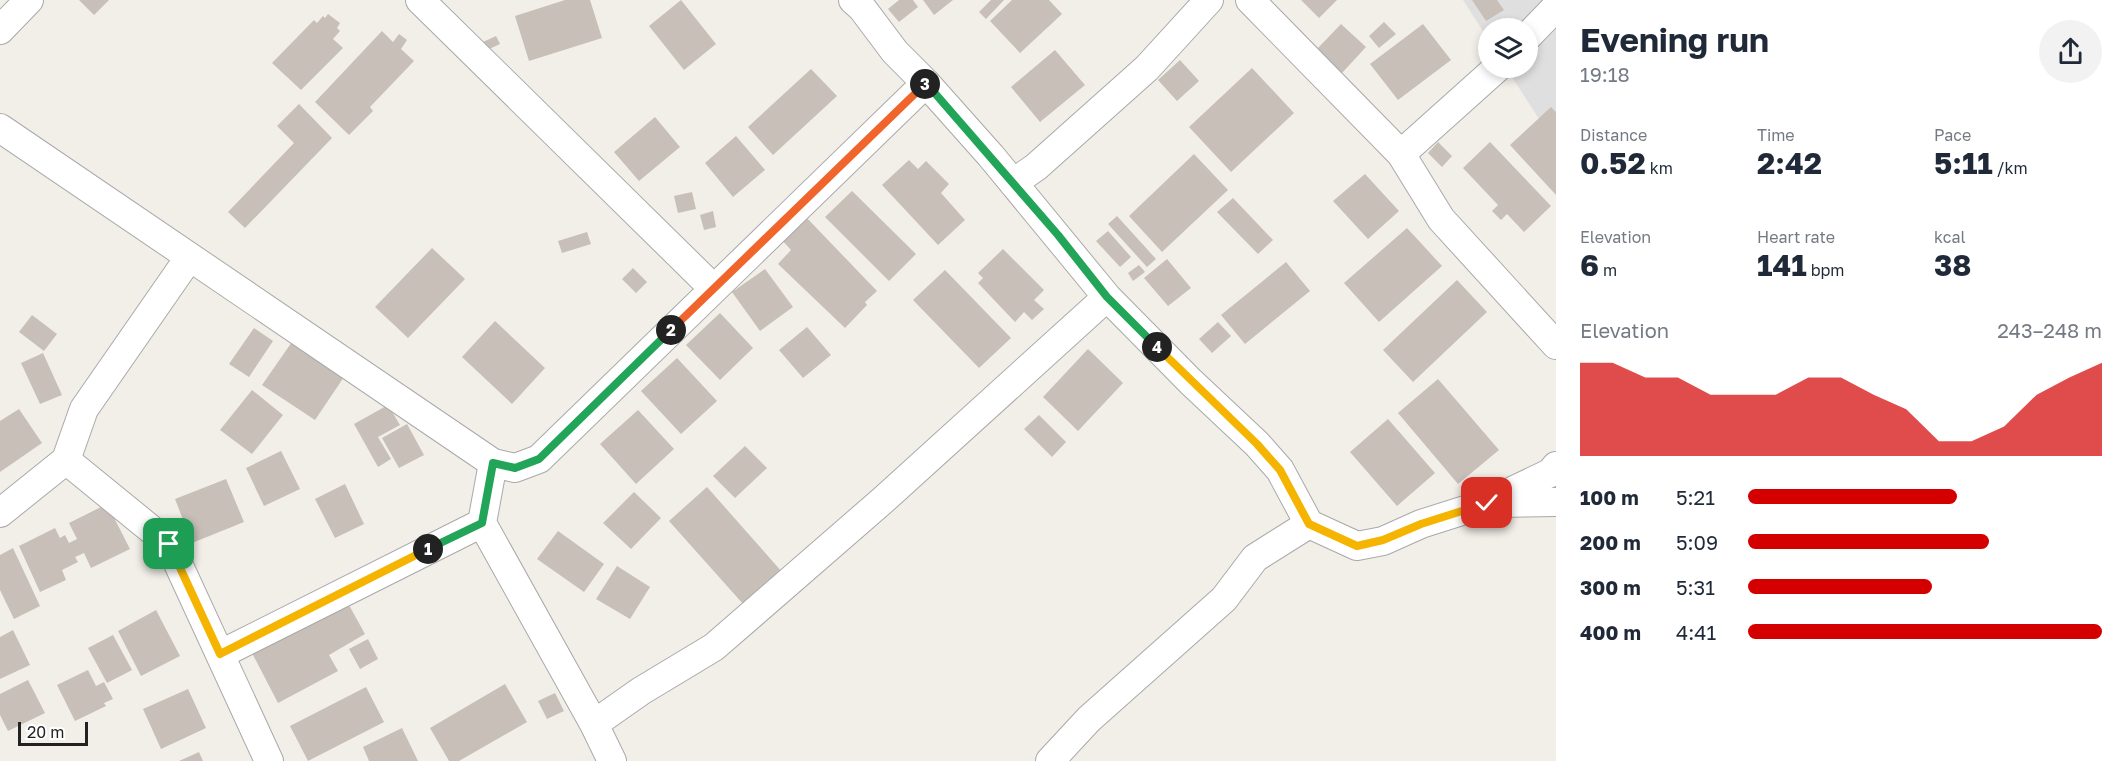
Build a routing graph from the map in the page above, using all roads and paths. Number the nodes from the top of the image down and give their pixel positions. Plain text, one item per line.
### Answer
1 (29, 0) edge
2 (420, 0) edge
3 (853, 0) edge
4 (1209, 0) edge
5 (1250, 0) edge
6 (1556, 7) edge
7 (1538, 26) edge
8 (0, 30) edge
9 (1486, 78) edge
10 (926, 83) junction
11 (0, 128) edge
12 (1401, 154) junction
13 (1013, 183) junction
14 (184, 265) dead end
15 (714, 288) junction
16 (1107, 297) junction
17 (1556, 345) edge
18 (66, 460) junction
19 (493, 463) junction
20 (1556, 466) edge
21 (1556, 502) edge
22 (1487, 503) junction
23 (0, 513) edge
24 (482, 523) junction
25 (1309, 524) junction
26 (220, 654) junction
27 (594, 724) junction
28 (269, 761) edge
29 (612, 761) edge
30 (1050, 761) edge

1 - 8 street
2 - 15 street
3 - 10 street
4 - 13 street
5 - 12 street
6 - 7 street
9 - 12 street
10 - 13 street
10 - 15 street
11 - 19 street
12 - 17 street
13 - 16 street
14 - 18 street
15 - 19 street
16 - 25 street
16 - 27 street
18 - 23 street
18 - 26 street
19 - 24 street
20 - 22 street
21 - 22 street
22 - 25 street
24 - 26 street
24 - 27 street
25 - 30 street
26 - 28 street
27 - 29 street

